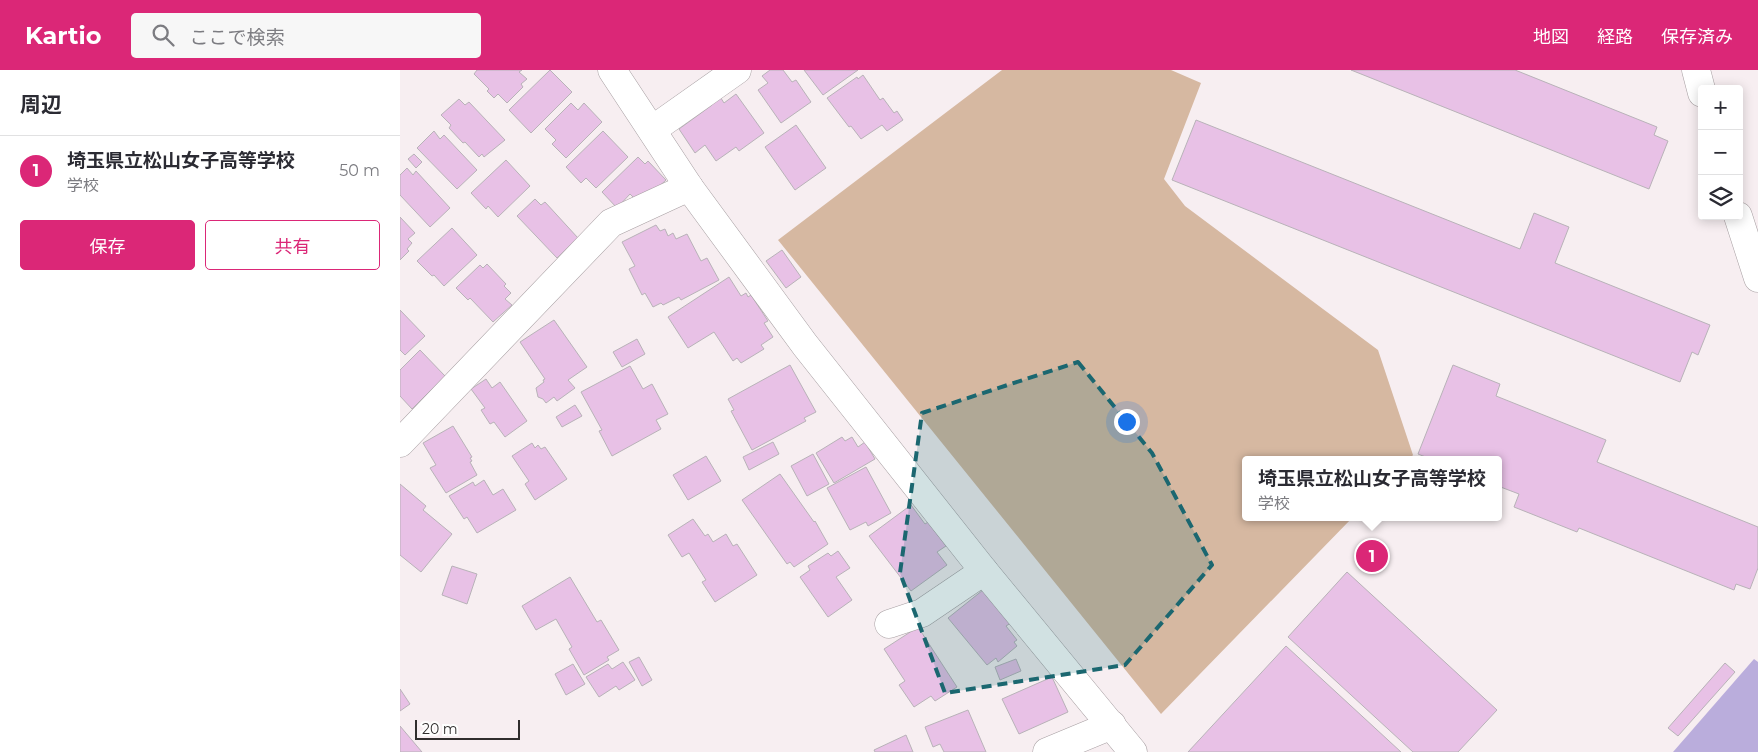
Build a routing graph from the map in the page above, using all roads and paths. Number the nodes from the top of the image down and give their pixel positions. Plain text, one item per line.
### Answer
1 (612, 70) edge
2 (737, 70) edge
3 (1696, 70) edge
4 (1700, 85) edge
5 (652, 130) junction
6 (689, 187) junction
7 (1739, 220) edge
8 (1758, 278) edge
9 (400, 444) edge
10 (984, 571) junction
11 (889, 624) dead end
12 (1112, 725) junction
13 (1046, 752) edge
14 (1133, 752) edge

1 - 5 street
2 - 5 street
3 - 4 street
5 - 6 street
6 - 9 street
6 - 10 street
7 - 8 street
10 - 11 street
10 - 12 street
12 - 13 street
12 - 14 street

